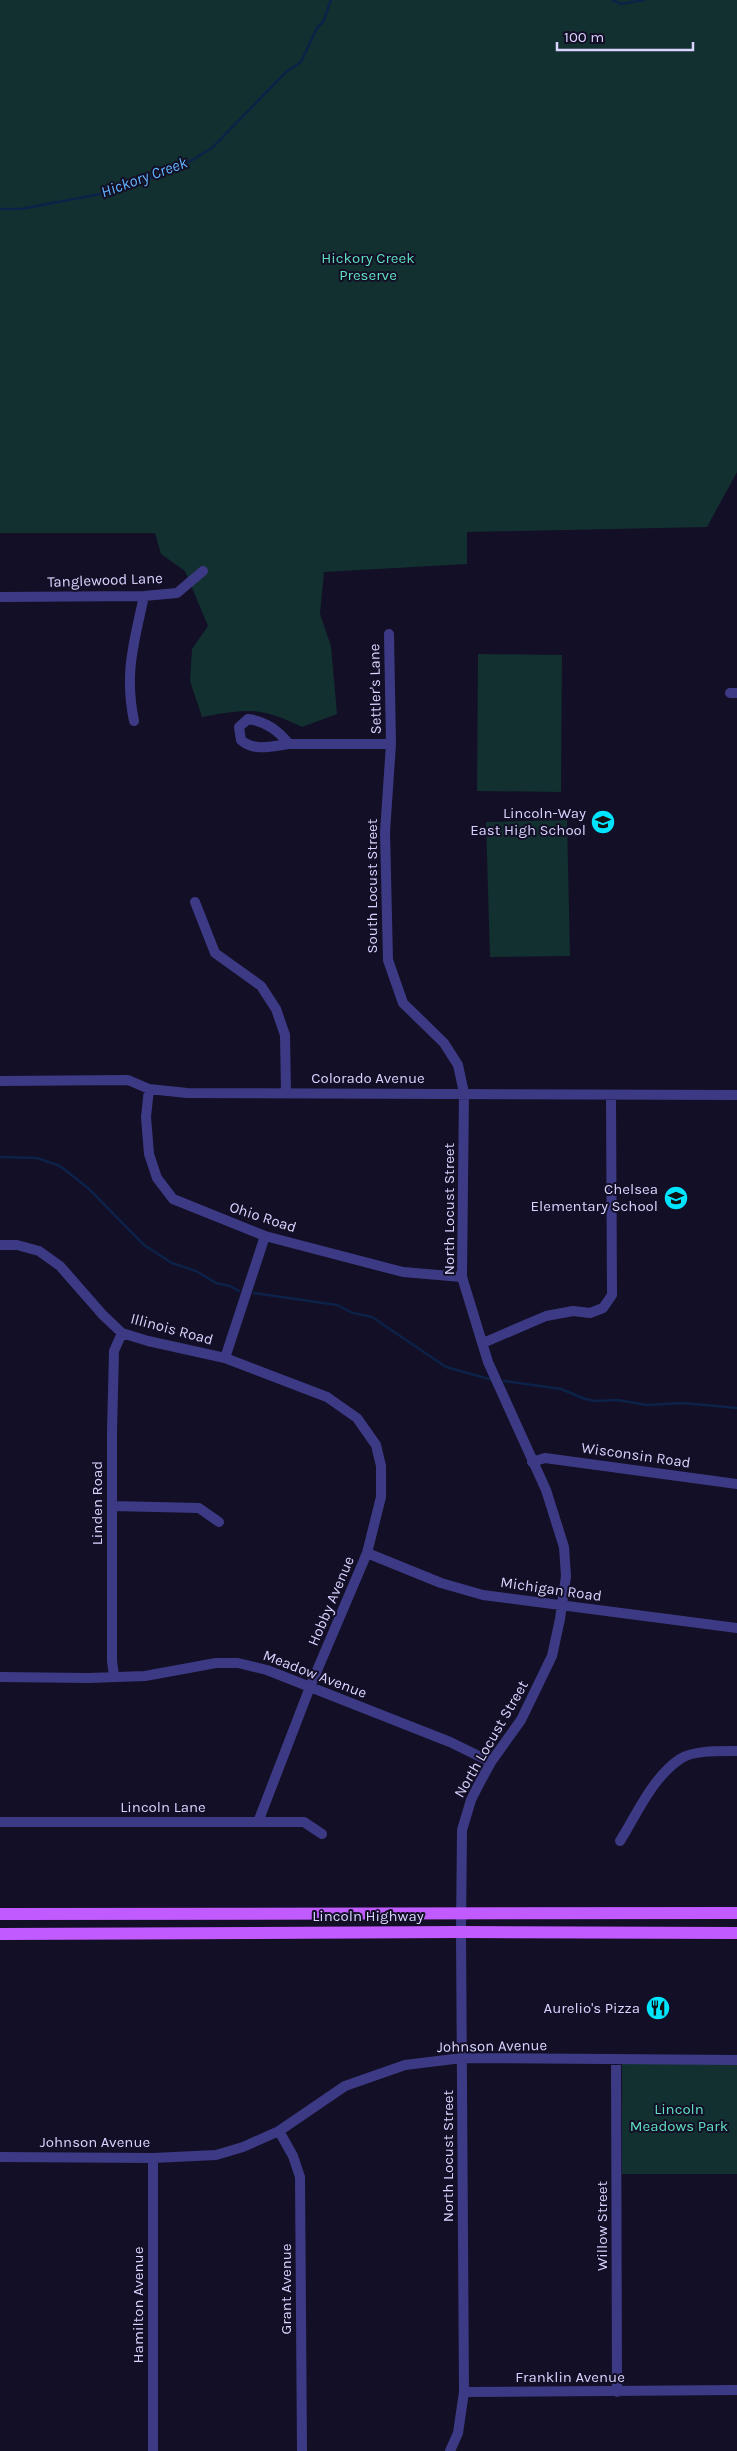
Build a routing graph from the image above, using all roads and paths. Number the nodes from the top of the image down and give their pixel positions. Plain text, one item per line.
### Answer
1 (203, 570) dead end
2 (144, 596) junction
3 (0, 597) edge
4 (389, 634) dead end
5 (134, 721) dead end
6 (290, 744) junction
7 (391, 744) junction
8 (195, 902) dead end
9 (0, 1080) edge
10 (150, 1089) junction
11 (286, 1093) junction
12 (464, 1093) junction
13 (611, 1095) junction
14 (737, 1095) edge
15 (265, 1236) junction
16 (0, 1245) edge
17 (462, 1278) junction
18 (122, 1332) junction
19 (483, 1343) junction
20 (226, 1358) junction
21 (358, 1418) joint
22 (532, 1462) junction
23 (737, 1484) edge
24 (112, 1506) junction
25 (220, 1522) dead end
26 (367, 1554) junction
27 (562, 1606) junction
28 (737, 1628) edge
29 (0, 1676) edge
30 (114, 1676) junction
31 (310, 1687) junction
32 (737, 1751) edge
33 (491, 1762) junction
34 (0, 1822) edge
35 (258, 1822) junction
36 (322, 1834) dead end
37 (620, 1841) dead end
38 (462, 1912) junction
39 (737, 1913) edge
40 (0, 1914) edge
41 (461, 1932) junction
42 (737, 1933) edge
43 (0, 1934) edge
44 (462, 2058) junction
45 (616, 2060) junction
46 (737, 2060) edge
47 (279, 2131) junction
48 (0, 2157) edge
49 (153, 2158) junction
50 (737, 2390) edge
51 (464, 2392) junction
52 (617, 2392) junction
53 (153, 2451) edge
54 (302, 2451) edge
55 (450, 2451) edge

1 - 2 street, Tanglewood Lane
2 - 3 street, Tanglewood Lane
2 - 5 street
4 - 7 street, Settler's Lane
6 - 6 street
6 - 7 street
7 - 12 street, South Locust Street
8 - 11 street
9 - 10 street, Colorado Avenue
10 - 11 street, Colorado Avenue
10 - 15 street, Ohio Road
11 - 12 street, Colorado Avenue
12 - 13 street, Colorado Avenue
12 - 17 street, North Locust Street
13 - 14 street, Colorado Avenue
13 - 19 street
15 - 17 street, Ohio Road
15 - 20 street
16 - 18 street, Illinois Road
17 - 19 street, North Locust Street
18 - 20 street, Illinois Road
18 - 24 street, Linden Road
19 - 22 street, North Locust Street
20 - 21 street, Illinois Road
21 - 26 street, Hobby Avenue
22 - 23 street, Wisconsin Road
22 - 27 street, North Locust Street
24 - 25 street
24 - 30 street, Linden Road
26 - 27 street, Michigan Road
26 - 31 street, Hobby Avenue
27 - 28 street, Michigan Road
27 - 33 street, North Locust Street
29 - 30 street, Meadow Avenue
30 - 31 street, Meadow Avenue
31 - 33 street, Meadow Avenue
31 - 35 street, Hobby Avenue
32 - 37 street
33 - 38 street, North Locust Street
34 - 35 street, Lincoln Lane
35 - 36 street, Lincoln Lane
38 - 39 main road, Lincoln Highway
38 - 40 main road, Lincoln Highway
38 - 41 street, North Locust Street
41 - 42 main road, Lincoln Highway
41 - 43 main road, Lincoln Highway
41 - 44 street, North Locust Street
44 - 45 street, Johnson Avenue
44 - 47 street, Johnson Avenue
44 - 51 street, North Locust Street
45 - 46 street, Johnson Avenue
45 - 52 street, Willow Street
47 - 49 street, Johnson Avenue
47 - 54 street, Grant Avenue
48 - 49 street, Johnson Avenue
49 - 53 street, Hamilton Avenue
50 - 52 street, Franklin Avenue
51 - 52 street, Franklin Avenue
51 - 55 street

